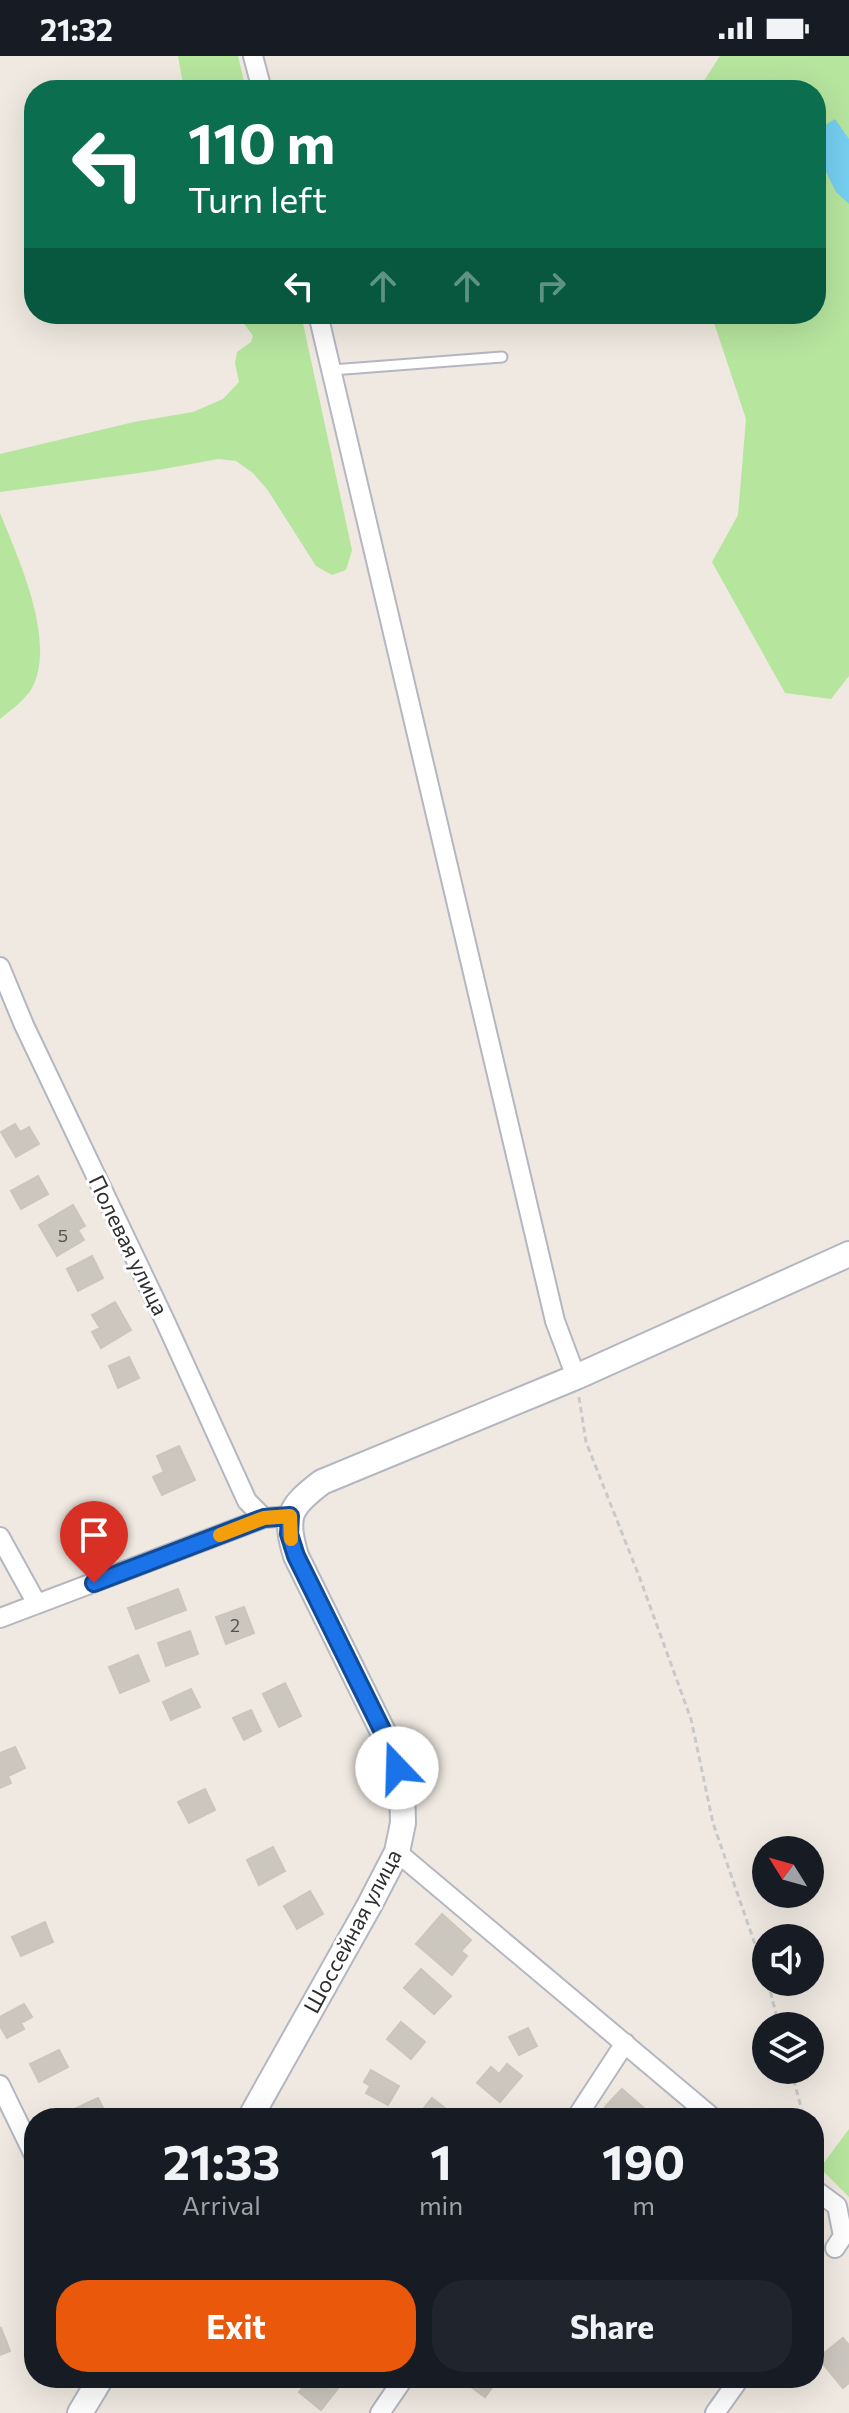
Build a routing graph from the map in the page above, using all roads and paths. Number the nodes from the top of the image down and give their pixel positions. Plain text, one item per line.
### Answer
1 (253, 56) edge
2 (259, 80) edge
3 (320, 324) edge
4 (502, 357) dead end
5 (332, 370) junction
6 (0, 967) edge
7 (849, 1254) edge
8 (576, 1377) junction
9 (290, 1516) junction
10 (264, 1518) junction
11 (0, 1537) edge
12 (37, 1604) junction
13 (0, 1618) edge
14 (397, 1852) junction
15 (752, 1936) edge
16 (625, 2043) junction
17 (795, 2084) edge
18 (0, 2085) edge
19 (256, 2108) edge
20 (583, 2108) edge
21 (701, 2108) edge
22 (801, 2108) edge
23 (24, 2134) edge
24 (824, 2196) edge
25 (842, 2237) edge
26 (95, 2388) edge
27 (397, 2388) edge
28 (733, 2388) edge
29 (80, 2413) edge
30 (380, 2413) edge
31 (715, 2413) edge

1 - 2 street
3 - 5 street
4 - 5 lane
5 - 8 street
6 - 10 street, Полевая улица
7 - 8 main road
8 - 9 main road
8 - 15 path
9 - 10 street
9 - 14 main road, Шоссейная улица
10 - 12 street
11 - 12 street
12 - 13 street
14 - 16 street
14 - 19 main road, Шоссейная улица
16 - 20 street
16 - 21 street
17 - 22 path
18 - 23 street
24 - 25 street
26 - 29 main road
27 - 30 street
28 - 31 street

